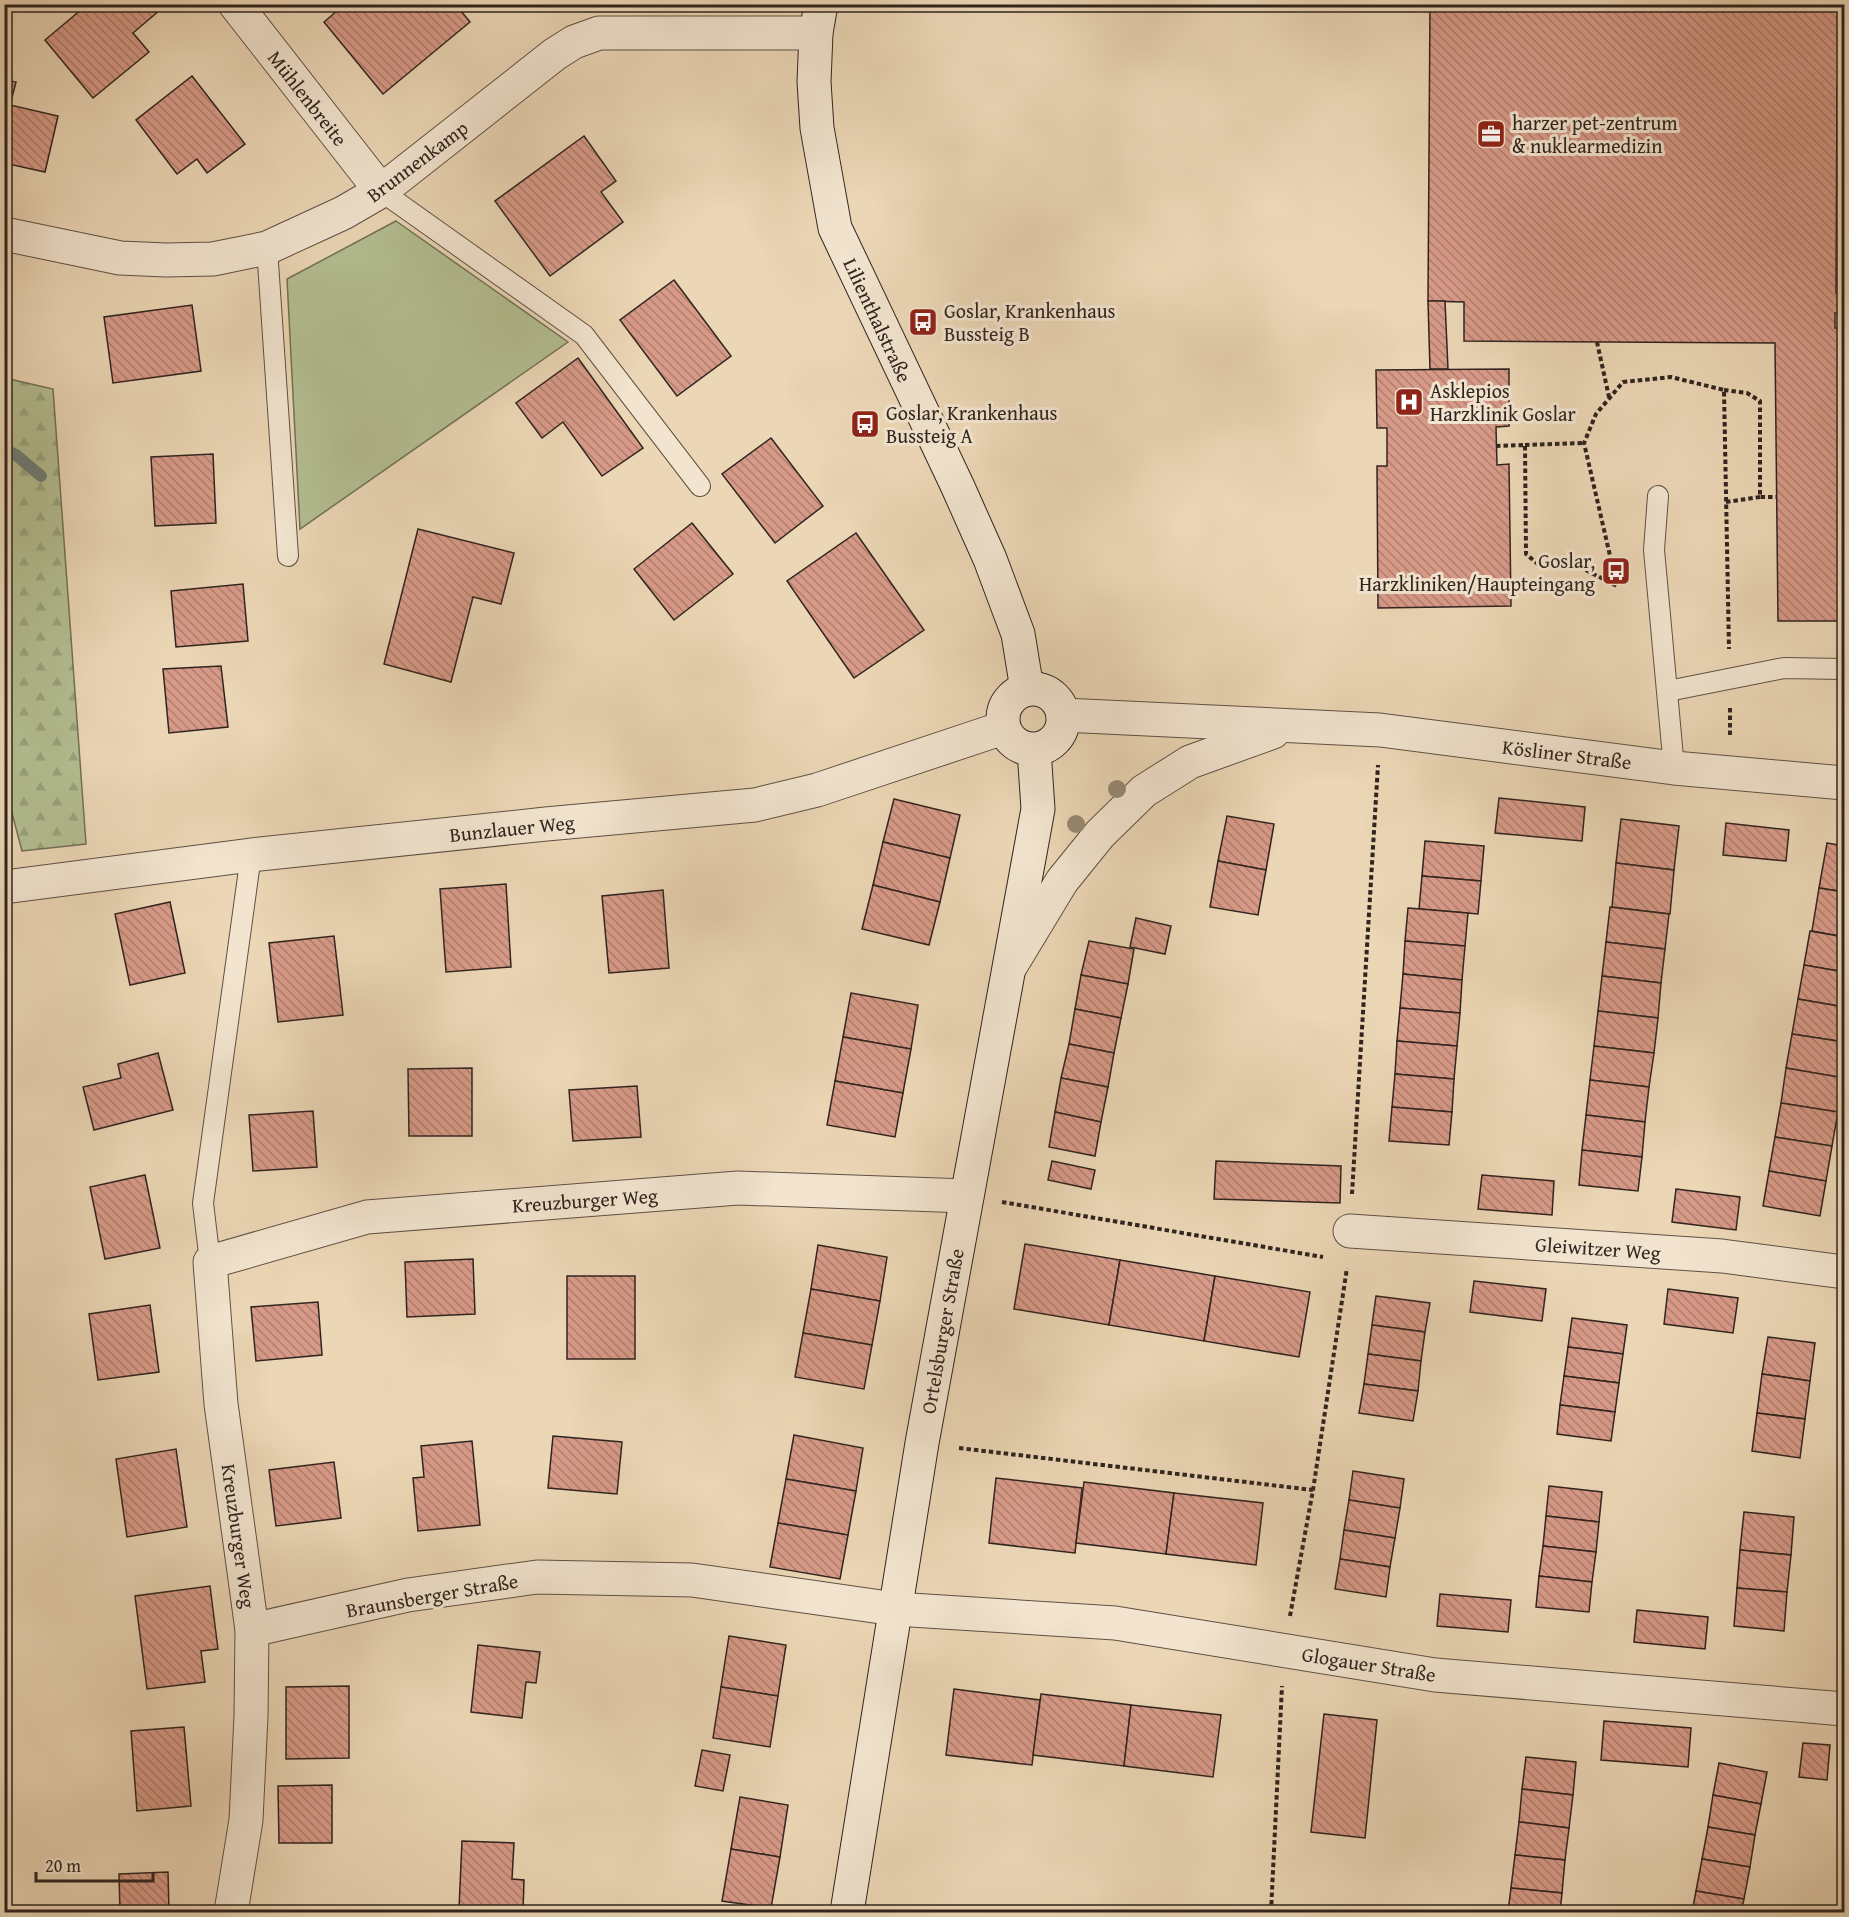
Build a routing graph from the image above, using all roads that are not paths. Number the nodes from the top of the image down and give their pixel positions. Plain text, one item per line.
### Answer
1 (235, 4) edge
2 (819, 19) edge
3 (381, 191) junction
4 (4, 234) edge
5 (267, 248) junction
6 (700, 486) dead end
7 (1658, 495) dead end
8 (288, 556) dead end
9 (1845, 669) edge
10 (1027, 689) junction
11 (1668, 691) junction
12 (1064, 716) junction
13 (1289, 726) junction
14 (1003, 728) junction
15 (1034, 750) junction
16 (1674, 768) junction
17 (1845, 783) edge
18 (251, 855) junction
19 (12, 886) dead end
20 (1008, 971) junction
21 (967, 1196) junction
22 (1349, 1246) road end
23 (210, 1262) junction
24 (1845, 1272) edge
25 (895, 1609) junction
26 (252, 1630) junction
27 (1845, 1709) edge
28 (231, 1912) edge
29 (847, 1912) edge

1 - 3 street, Mühlenbreite
2 - 3 street, Brunnenkamp
2 - 10 street, Lilienthalstraße
3 - 5 street, Brunnenkamp
3 - 6 lane
4 - 5 street, Brunnenkamp
5 - 8 lane
7 - 11 lane
9 - 11 lane
10 - 12 street
10 - 14 street
11 - 16 lane
12 - 13 street, Kösliner Straße
12 - 15 street
13 - 16 street, Kösliner Straße
13 - 20 street, Kösliner Straße
14 - 15 street
14 - 18 street, Bunzlauer Weg
15 - 20 street, Ortelsburger Straße
16 - 17 street, Kösliner Straße
18 - 19 street, Bunzlauer Weg
18 - 23 lane, Kreuzburger Weg
20 - 21 street, Ortelsburger Straße
21 - 23 street, Kreuzburger Weg
21 - 25 street, Ortelsburger Straße
22 - 24 street, Gleiwitzer Weg
23 - 26 street, Kreuzburger Weg
25 - 26 street, Braunsberger Straße
25 - 27 street, Glogauer Straße
25 - 29 street, Ortelsburger Straße
26 - 28 street

